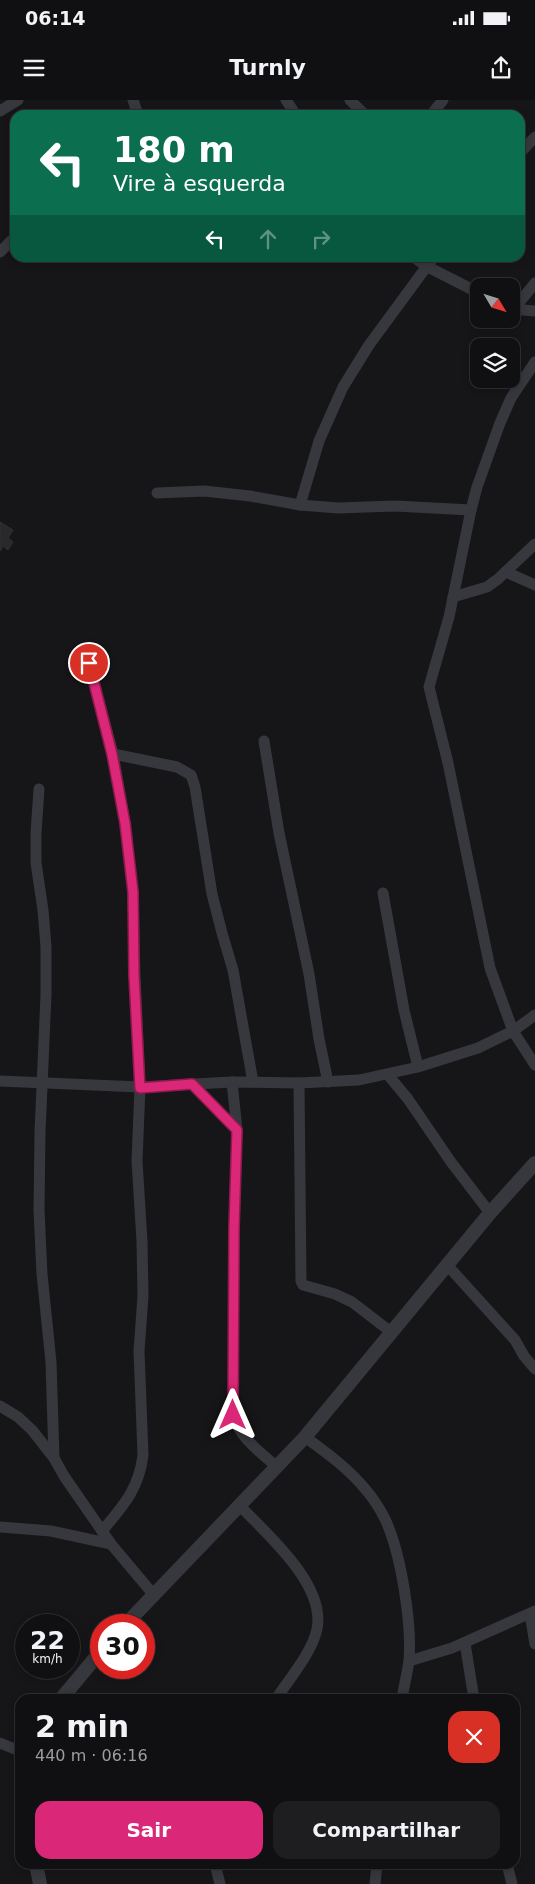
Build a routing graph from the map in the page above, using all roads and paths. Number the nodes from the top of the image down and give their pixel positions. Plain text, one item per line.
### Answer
1 (18, 100) edge
2 (350, 100) edge
3 (443, 100) edge
4 (359, 110) edge
5 (435, 110) edge
6 (0, 111) edge
7 (535, 137) edge
8 (525, 148) edge
9 (10, 242) edge
10 (0, 252) edge
11 (429, 262) edge
12 (535, 283) edge
13 (470, 288) edge
14 (520, 300) edge
15 (520, 310) edge
16 (535, 311) edge
17 (535, 362) edge
18 (157, 493) dead end
19 (300, 505) junction
20 (471, 510) junction
21 (535, 544) edge
22 (506, 572) junction
23 (535, 585) edge
24 (453, 597) junction
25 (89, 663) dead end
26 (264, 741) dead end
27 (112, 754) junction
28 (39, 789) dead end
29 (383, 893) dead end
30 (535, 1015) edge
31 (513, 1031) junction
32 (535, 1065) edge
33 (418, 1067) junction
34 (388, 1075) junction
35 (0, 1081) edge
36 (232, 1082) junction
37 (252, 1082) junction
38 (328, 1082) junction
39 (299, 1083) junction
40 (42, 1084) junction
41 (192, 1084) junction
42 (140, 1088) junction
43 (237, 1130) junction
44 (535, 1163) edge
45 (490, 1213) junction
46 (448, 1266) junction
47 (391, 1332) junction
48 (535, 1369) edge
49 (0, 1406) edge
50 (305, 1437) junction
51 (54, 1458) junction
52 (277, 1467) junction
53 (240, 1506) junction
54 (0, 1527) edge
55 (102, 1531) junction
56 (111, 1544) junction
57 (153, 1594) junction
58 (533, 1612) edge
59 (135, 1614) edge
60 (465, 1643) junction
61 (535, 1644) edge
62 (409, 1661) junction
63 (90, 1664) edge
64 (65, 1694) edge
65 (279, 1694) edge
66 (403, 1694) edge
67 (473, 1694) edge
68 (0, 1742) edge
69 (15, 1749) edge
70 (37, 1869) edge
71 (217, 1869) edge
72 (376, 1869) edge
73 (508, 1869) edge
74 (40, 1884) edge
75 (220, 1884) edge
76 (375, 1884) edge
77 (512, 1884) edge

1 - 6 street
2 - 4 street
3 - 5 street
7 - 8 street
9 - 10 street
11 - 13 street
11 - 19 street
12 - 14 street
15 - 16 street
17 - 20 street
18 - 19 street
19 - 20 street
20 - 24 street
21 - 22 street
22 - 23 street
22 - 24 street
24 - 31 street
25 - 27 street
26 - 38 street
27 - 37 street
27 - 42 street
28 - 40 street
29 - 33 street
30 - 31 street
31 - 32 street
31 - 33 street
33 - 34 street
34 - 38 street
34 - 45 street
35 - 40 street
36 - 37 street
36 - 41 street
36 - 43 street
37 - 39 street
38 - 39 street
39 - 47 street
40 - 42 street
40 - 51 street
41 - 42 street
41 - 43 street
42 - 55 street
43 - 52 street
44 - 45 street
45 - 46 street
46 - 47 street
46 - 48 street
47 - 50 street
49 - 51 street
50 - 52 street
50 - 62 street
51 - 55 street
52 - 53 street
53 - 57 street
53 - 65 street
54 - 56 street
55 - 56 street
56 - 57 street
57 - 59 street
58 - 60 street
58 - 61 street
60 - 62 street
60 - 67 street
62 - 66 street
63 - 64 street
68 - 69 street
70 - 74 street
71 - 75 street
72 - 76 street
73 - 77 street

